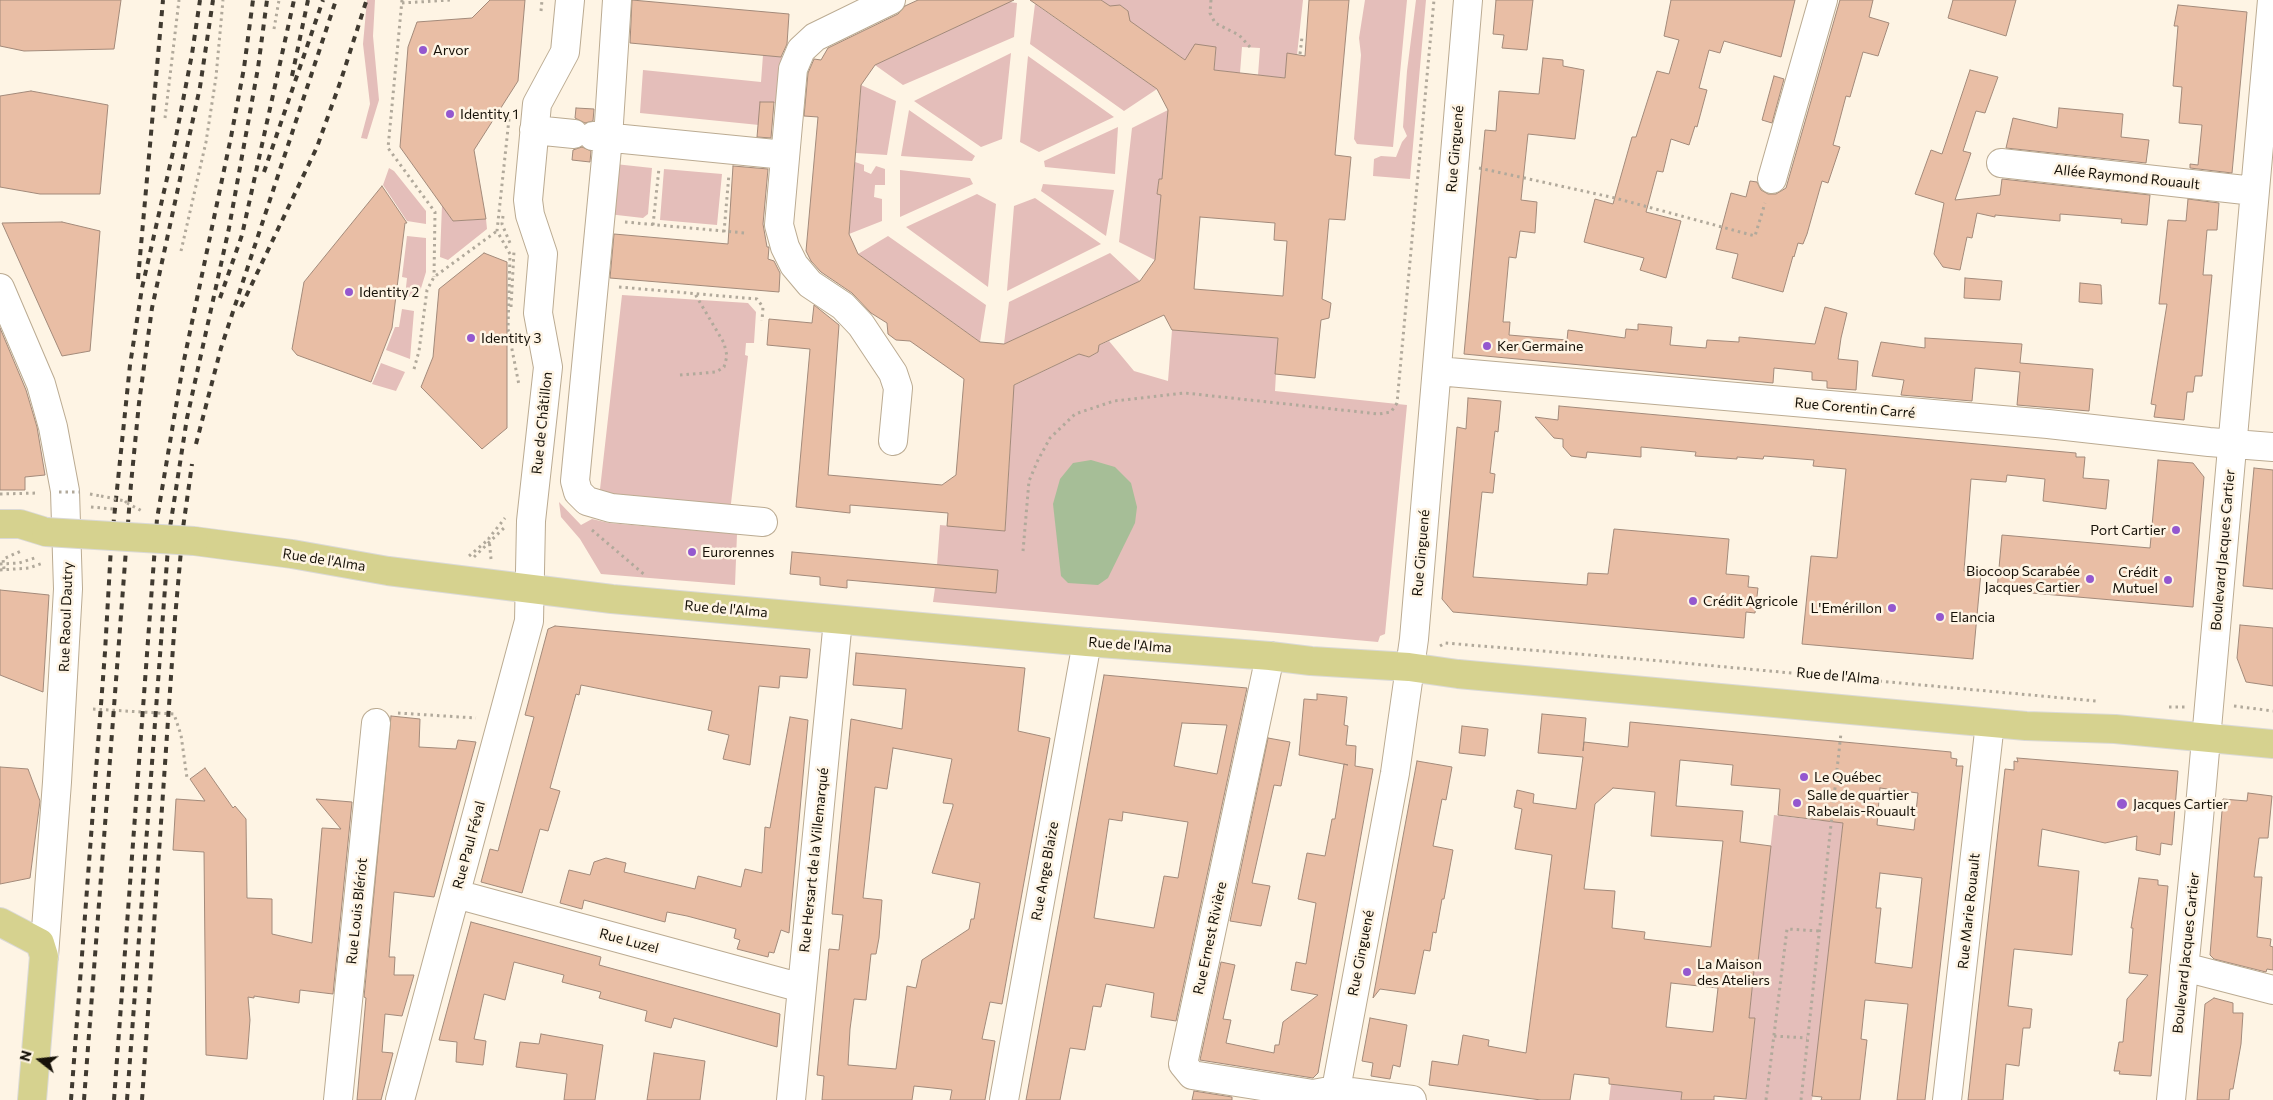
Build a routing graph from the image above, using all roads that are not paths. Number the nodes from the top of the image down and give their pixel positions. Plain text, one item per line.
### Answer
1 (570, 0) edge
2 (617, 0) edge
3 (891, 0) edge
4 (1468, 0) edge
5 (1824, 0) edge
6 (2272, 0) edge
7 (534, 130) junction
8 (592, 136) junction
9 (785, 154) junction
10 (2000, 163) dead end
11 (1772, 179) road end
12 (2254, 191) junction
13 (0, 288) edge
14 (1437, 372) junction
15 (893, 441) dead end
16 (2231, 444) junction
17 (2273, 447) edge
18 (762, 522) dead end
19 (0, 524) edge
20 (40, 546) junction
21 (1, 556) edge
22 (531, 588) junction
23 (838, 620) junction
24 (1087, 642) junction
25 (1270, 656) junction
26 (1409, 667) junction
27 (376, 723) road end
28 (1990, 723) junction
29 (2206, 738) junction
30 (2273, 744) edge
31 (456, 894) junction
32 (11, 928) edge
33 (44, 956) junction
34 (2184, 967) junction
35 (802, 988) junction
36 (2273, 990) edge
37 (1334, 1095) edge
38 (30, 1100) edge
39 (338, 1100) edge
40 (400, 1100) edge
41 (791, 1100) edge
42 (1004, 1100) edge
43 (1412, 1100) edge
44 (1948, 1100) edge
45 (2171, 1100) edge

1 - 7 street, Rue de Châtillon
2 - 8 street
3 - 9 street
4 - 14 street, Rue Ginguené
5 - 11 street
6 - 12 street, Boulevard Jacques Cartier
7 - 8 street
7 - 22 street, Rue de Châtillon
8 - 9 street
8 - 18 street
9 - 15 street
10 - 12 street, Allée Raymond Rouault
12 - 16 street, Boulevard Jacques Cartier
13 - 33 street, Rue Raoul Dautry
14 - 16 street, Rue Corentin Carré
14 - 26 street, Rue Ginguené
16 - 17 street, Rue Corentin Carré
16 - 29 street, Boulevard Jacques Cartier
19 - 20 main road, Rue de l'Alma
20 - 21 main road, Rue de l'Alma
20 - 22 main road, Rue de l'Alma, bridge
22 - 23 main road, Rue de l'Alma
22 - 31 street, Rue Paul Féval
23 - 24 main road, Rue de l'Alma
23 - 35 street, Rue Hersart de la Villemarqué
24 - 25 main road, Rue de l'Alma
24 - 42 street, Rue Ange Blaize
25 - 26 main road, Rue de l'Alma
25 - 37 street, Rue Ernest Rivière
26 - 28 main road, Rue de l'Alma
26 - 37 street, Rue Ginguené
27 - 39 street, Rue Louis Blériot
28 - 29 main road, Rue de l'Alma
28 - 44 street, Rue Marie Rouault
29 - 30 main road, Rue de l'Alma
29 - 34 street, Boulevard Jacques Cartier
31 - 35 street, Rue Luzel
31 - 40 street, Rue Paul Féval
32 - 33 main road
32 - 38 main road
33 - 38 main road
34 - 36 street
34 - 45 street, Boulevard Jacques Cartier
35 - 41 street, Rue Hersart de la Villemarqué
37 - 43 street

